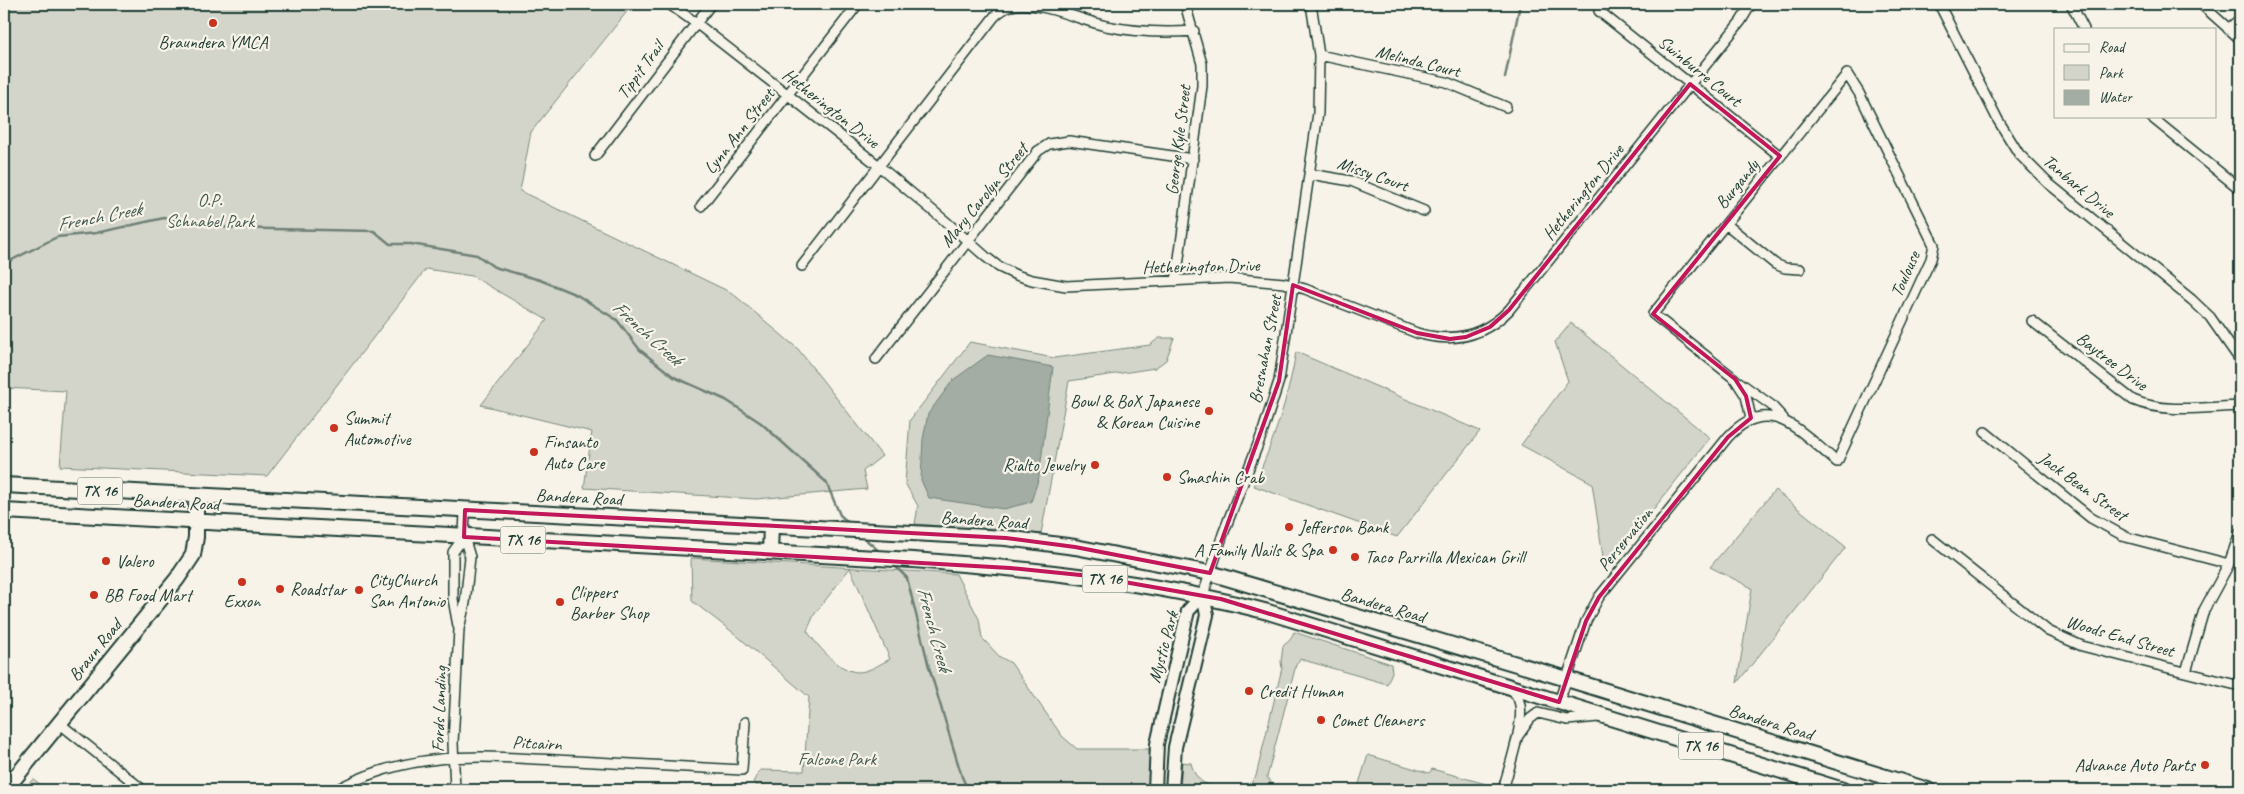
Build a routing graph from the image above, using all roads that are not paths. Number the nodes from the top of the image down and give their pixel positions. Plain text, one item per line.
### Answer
1 (669, 4) edge
2 (711, 4) edge
3 (858, 4) edge
4 (1185, 4) edge
5 (1311, 4) edge
6 (1751, 4) edge
7 (1939, 4) edge
8 (2071, 4) edge
9 (2201, 4) edge
10 (1599, 11) dead end
11 (2240, 19) edge
12 (696, 23) junction
13 (2083, 28) edge
14 (2228, 29) junction
15 (1194, 31) junction
16 (2240, 39) edge
17 (1319, 55) junction
18 (1847, 74) joint
19 (1690, 84) junction
20 (788, 95) junction
21 (1506, 107) dead end
22 (2152, 118) edge
23 (595, 156) dead end
24 (1780, 156) junction
25 (1193, 160) junction
26 (879, 166) junction
27 (1310, 174) junction
28 (2240, 189) edge
29 (701, 206) dead end
30 (1424, 211) dead end
31 (1726, 224) junction
32 (966, 241) junction
33 (802, 266) dead end
34 (1800, 269) dead end
35 (1176, 281) junction
36 (1294, 285) junction
37 (2032, 321) dead end
38 (876, 359) dead end
39 (2240, 360) edge
40 (1736, 379) junction
41 (2240, 406) edge
42 (1751, 418) junction
43 (1785, 420) junction
44 (1985, 432) dead end
45 (4, 485) edge
46 (196, 496) junction
47 (466, 510) junction
48 (4, 511) edge
49 (196, 522) junction
50 (771, 526) junction
51 (2240, 532) edge
52 (464, 537) junction
53 (1932, 539) dead end
54 (770, 552) junction
55 (2229, 564) junction
56 (1210, 573) junction
57 (1204, 596) junction
58 (459, 629) junction
59 (2186, 672) junction
60 (1567, 679) junction
61 (2240, 686) edge
62 (1511, 687) junction
63 (1559, 702) junction
64 (1605, 717) junction
65 (746, 722) dead end
66 (59, 723) junction
67 (1518, 736) junction
68 (453, 758) junction
69 (5, 790) edge
70 (143, 790) edge
71 (336, 790) edge
72 (454, 790) edge
73 (1155, 790) edge
74 (1172, 790) edge
75 (1503, 790) edge
76 (1843, 790) edge
77 (1928, 790) edge

1 - 12 street, Hetherington Drive
2 - 12 street, Tippit Trail
3 - 20 street, Lynn Ann Street
4 - 15 street, George Kyle Street
5 - 17 street, Bresnahan Street
6 - 19 street, Hetherington Drive
7 - 39 street, Tanbark Drive
8 - 13 street
9 - 14 street
10 - 19 street, Swinburre Court
11 - 14 street
12 - 20 street, Hetherington Drive
12 - 23 street, Tippit Trail
14 - 16 street
15 - 25 street, George Kyle Street
15 - 26 street
17 - 21 street, Melinda Court
17 - 27 street, Bresnahan Street
18 - 24 street, Burgandy
18 - 43 street, Toulouse
19 - 24 street, Swinburre Court
19 - 36 street, Hetherington Drive
20 - 26 street, Hetherington Drive
20 - 29 street, Lynn Ann Street
22 - 28 street
24 - 31 street, Burgandy
25 - 32 street, Mary Carolyn Street
25 - 35 street, George Kyle Street
26 - 32 street, Hetherington Drive
26 - 33 street
27 - 30 street, Missy Court
27 - 36 street, Bresnahan Street
31 - 34 street
31 - 40 street, Burgandy
32 - 35 street, Hetherington Drive
32 - 38 street, Mary Carolyn Street
35 - 36 street, Hetherington Drive
36 - 56 street, Bresnahan Street
37 - 41 street, Baytree Drive
40 - 42 street
40 - 43 street
42 - 43 street
42 - 60 street, Perservation
44 - 55 street, Jack Bean Street
45 - 46 main road, Bandera Road / TX 16
46 - 47 main road, Bandera Road / TX 16
46 - 49 main road, Braun Road
47 - 50 main road, Bandera Road / TX 16
47 - 52 street, Fords Landing
48 - 49 main road, Bandera Road / TX 16
49 - 52 main road, Bandera Road / TX 16
49 - 66 main road, Braun Road
50 - 54 main road
50 - 56 main road, Bandera Road / TX 16
51 - 55 street
52 - 54 main road, Bandera Road / TX 16
52 - 58 street, Fords Landing
52 - 58 street, Fords Landing
53 - 59 street, Woods End Street
54 - 57 main road, Bandera Road / TX 16
55 - 59 street
56 - 57 street, Bresnahan Street
56 - 60 main road, Bandera Road / TX 16
57 - 62 main road, Bandera Road / TX 16
57 - 73 street, Mystic Park
57 - 74 street, Mystic Park
58 - 68 street, Fords Landing
59 - 61 street, Woods End Street
60 - 63 street, Perservation
60 - 77 main road, Bandera Road / TX 16
62 - 63 main road, Bandera Road / TX 16
62 - 67 street
63 - 64 main road, Bandera Road / TX 16
64 - 67 street
64 - 76 main road, Bandera Road / TX 16
65 - 68 street, Pitcairn
66 - 69 main road, Braun Road
66 - 70 street
67 - 75 street
68 - 71 street, Pitcairn
68 - 72 street, Fords Landing

